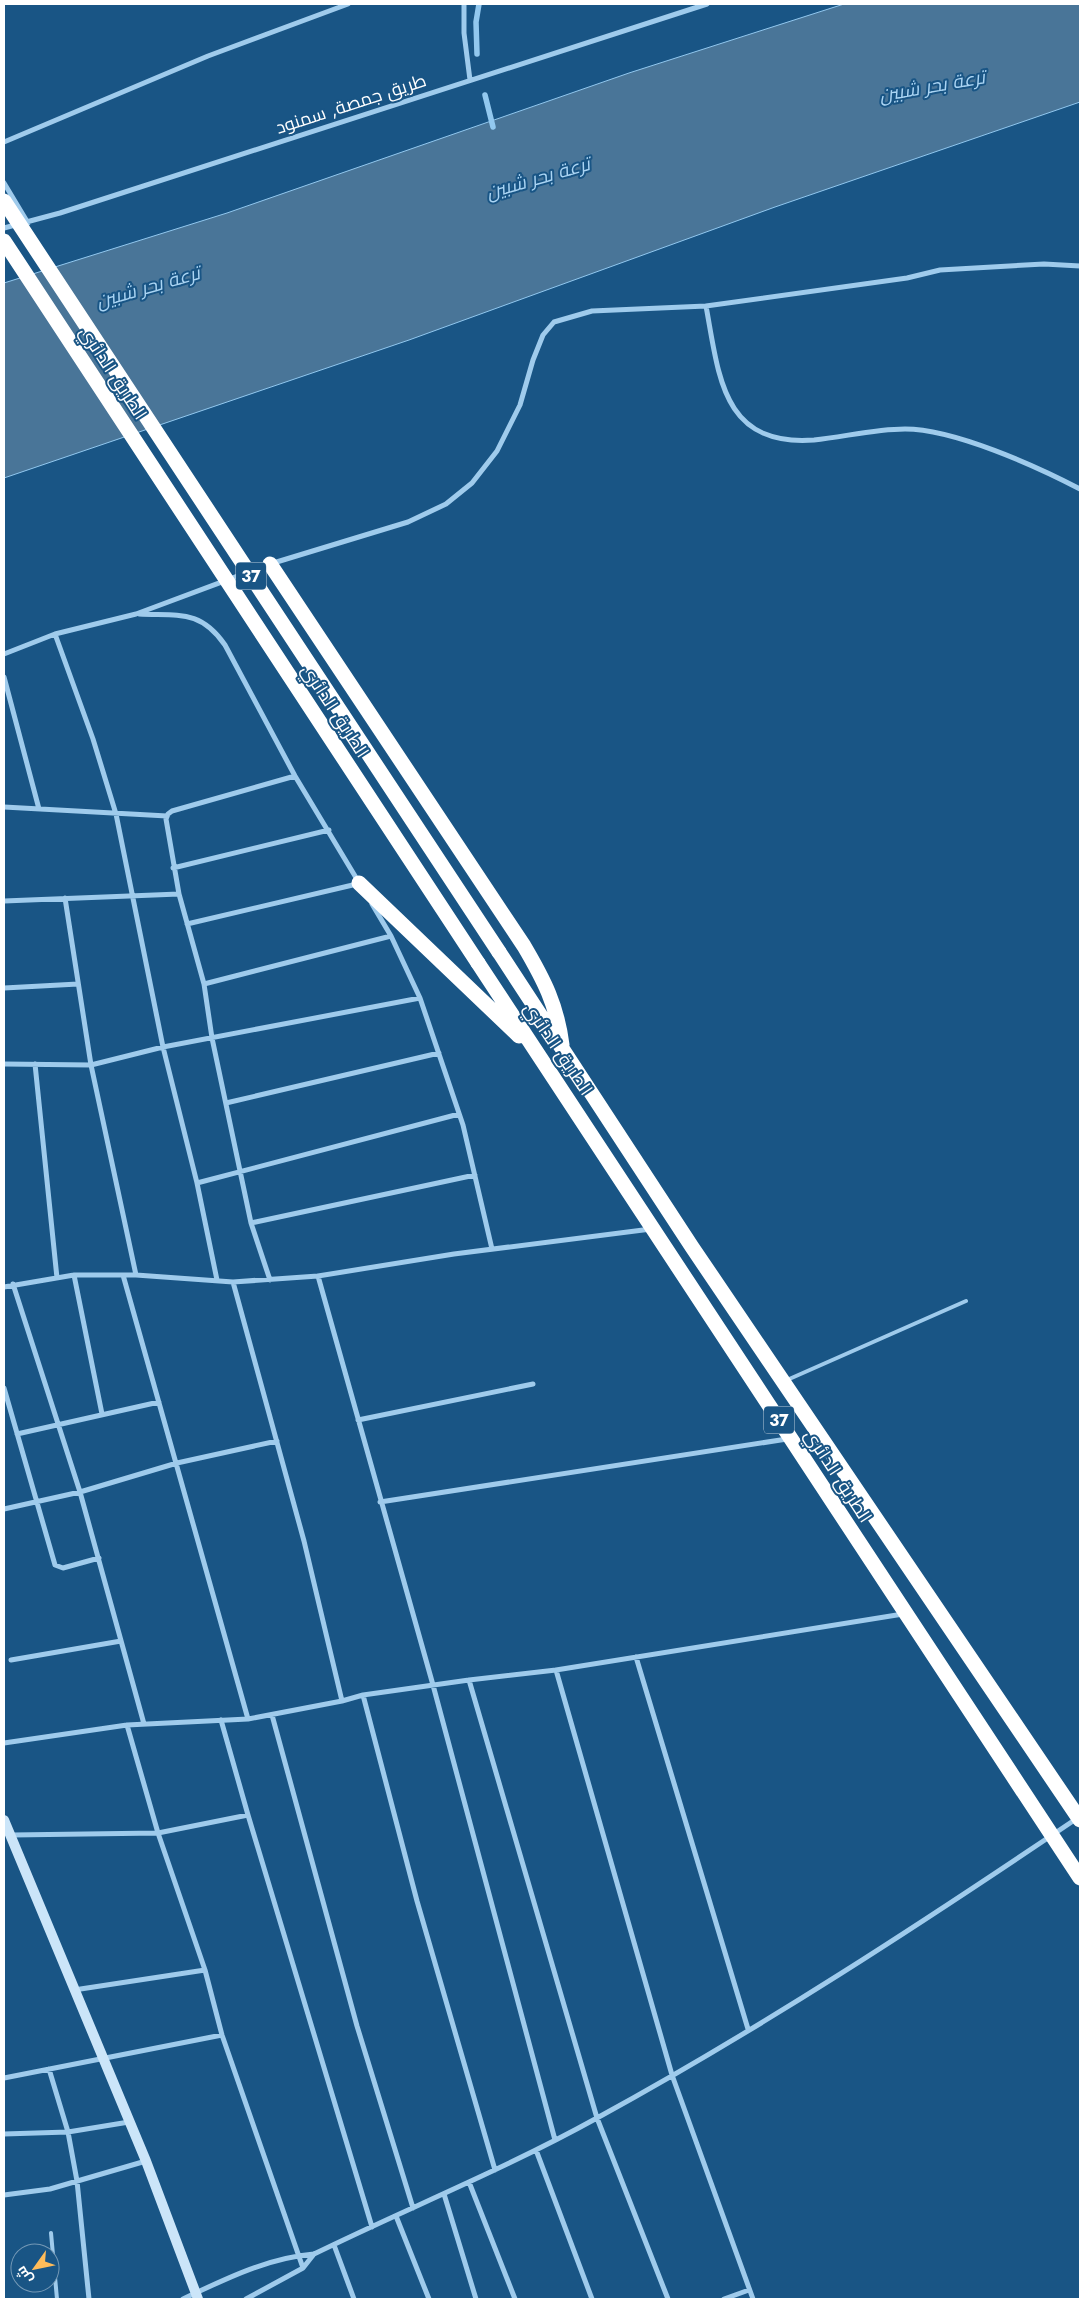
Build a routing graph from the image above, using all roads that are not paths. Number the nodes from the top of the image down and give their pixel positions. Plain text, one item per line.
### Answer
1 (348, 4) edge
2 (464, 4) edge
3 (707, 4) edge
4 (470, 80) junction
5 (4, 142) edge
6 (4, 183) edge
7 (4, 200) edge
8 (28, 223) junction
9 (4, 228) edge
10 (4, 241) edge
11 (1080, 266) edge
12 (706, 306) junction
13 (1080, 489) edge
14 (270, 564) junction
15 (136, 614) junction
16 (55, 634) junction
17 (4, 654) edge
18 (4, 677) edge
19 (295, 776) junction
20 (4, 807) edge
21 (40, 809) junction
22 (116, 814) junction
23 (167, 816) junction
24 (329, 830) junction
25 (174, 868) junction
26 (359, 883) junction
27 (180, 894) junction
28 (132, 896) junction
29 (64, 898) junction
30 (4, 901) edge
31 (187, 924) junction
32 (391, 936) junction
33 (78, 984) junction
34 (204, 984) junction
35 (4, 988) edge
36 (420, 998) junction
37 (212, 1038) junction
38 (163, 1047) junction
39 (563, 1049) junction
40 (439, 1053) junction
41 (539, 1055) junction
42 (4, 1064) edge
43 (35, 1064) junction
44 (91, 1065) junction
45 (226, 1103) junction
46 (459, 1114) junction
47 (241, 1171) junction
48 (475, 1175) junction
49 (197, 1183) junction
50 (252, 1223) junction
51 (654, 1228) junction
52 (492, 1249) junction
53 (123, 1275) junction
54 (136, 1275) junction
55 (74, 1276) junction
56 (318, 1276) junction
57 (57, 1278) junction
58 (217, 1280) junction
59 (270, 1280) junction
60 (233, 1282) junction
61 (13, 1284) junction
62 (4, 1286) edge
63 (966, 1301) dead end
64 (783, 1382) junction
65 (533, 1384) dead end
66 (4, 1388) edge
67 (159, 1402) junction
68 (102, 1414) junction
69 (358, 1420) junction
70 (58, 1424) junction
71 (17, 1434) junction
72 (791, 1439) junction
73 (277, 1441) junction
74 (177, 1463) junction
75 (80, 1492) junction
76 (380, 1502) junction
77 (37, 1503) junction
78 (4, 1509) edge
79 (99, 1558) junction
80 (906, 1614) junction
81 (121, 1641) junction
82 (636, 1657) junction
83 (11, 1660) dead end
84 (556, 1670) junction
85 (470, 1680) junction
86 (432, 1685) junction
87 (363, 1695) junction
88 (342, 1701) junction
89 (272, 1716) junction
90 (248, 1719) junction
91 (221, 1720) junction
92 (144, 1724) junction
93 (127, 1725) junction
94 (4, 1743) edge
95 (248, 1816) junction
96 (1080, 1819) edge
97 (4, 1820) edge
98 (158, 1833) junction
99 (12, 1835) junction
100 (1052, 1836) junction
101 (1080, 1878) edge
102 (204, 1970) junction
103 (73, 1990) junction
104 (748, 2030) junction
105 (222, 2035) junction
106 (102, 2059) junction
107 (50, 2069) junction
108 (672, 2074) junction
109 (4, 2078) edge
110 (597, 2118) junction
111 (129, 2122) junction
112 (68, 2132) junction
113 (4, 2134) edge
114 (555, 2140) junction
115 (536, 2150) junction
116 (146, 2161) junction
117 (495, 2170) junction
118 (77, 2181) junction
119 (469, 2182) junction
120 (444, 2194) junction
121 (4, 2195) edge
122 (413, 2208) junction
123 (396, 2216) junction
124 (372, 2227) junction
125 (51, 2233) dead end
126 (334, 2245) junction
127 (314, 2254) junction
128 (298, 2256) junction
129 (303, 2268) junction
130 (749, 2290) junction
131 (197, 2296) edge
132 (57, 2299) edge
133 (89, 2299) edge
134 (183, 2299) edge
135 (246, 2299) edge
136 (354, 2299) edge
137 (430, 2299) edge
138 (476, 2299) edge
139 (515, 2299) edge
140 (592, 2299) edge
141 (668, 2299) edge
142 (724, 2299) edge
143 (753, 2299) edge

1 - 5 street
2 - 4 street
3 - 4 street, طريق جمصة, سمنود
4 - 8 street, طريق جمصة, سمنود
6 - 8 street
7 - 39 highway, الطريق الدائري / 37, bridge
8 - 9 street, طريق جمصة, سمنود
10 - 41 highway, الطريق الدائري / 37, bridge
11 - 12 street
12 - 13 street
12 - 14 street
14 - 15 street
14 - 39 highway
15 - 16 street
15 - 19 street
16 - 17 street
16 - 22 street
18 - 21 street
19 - 23 street
19 - 24 street
20 - 21 street
21 - 22 street
22 - 23 street
22 - 28 street
23 - 25 street
24 - 25 street
24 - 26 street
25 - 27 street
26 - 31 street
26 - 32 street
26 - 41 highway
27 - 28 street
27 - 31 street
28 - 29 street
28 - 38 street
29 - 30 street
29 - 33 street
31 - 34 street
32 - 34 street
32 - 36 street
33 - 35 street
33 - 44 street
34 - 37 street
36 - 37 street
36 - 40 street
37 - 38 street
37 - 45 street
38 - 44 street
38 - 49 street
39 - 64 highway, الطريق الدائري / 37
40 - 45 street
40 - 46 street
41 - 51 highway, الطريق الدائري / 37
42 - 43 street
43 - 44 street
43 - 57 street
44 - 54 street
45 - 47 street
46 - 47 street
46 - 48 street
47 - 49 street
47 - 50 street
48 - 50 street
48 - 52 street
49 - 58 street
50 - 59 street
51 - 52 street
51 - 72 highway, الطريق الدائري / 37
52 - 56 street
53 - 54 street
53 - 55 street
53 - 67 street
54 - 58 street
55 - 57 street
55 - 68 street
56 - 59 street
56 - 69 street
57 - 61 street
58 - 60 street
59 - 60 street
60 - 73 street
61 - 62 street
61 - 70 street
63 - 64 lane
64 - 96 highway, الطريق الدائري / 37
65 - 69 street
66 - 71 street
67 - 68 street
67 - 74 street
68 - 70 street
69 - 76 street
70 - 71 street
70 - 75 street
71 - 77 street
72 - 76 street
72 - 80 highway, الطريق الدائري / 37
73 - 74 street
73 - 88 street
74 - 75 street
74 - 90 street
75 - 77 street
75 - 79 street
76 - 86 street
77 - 78 street
77 - 79 street
79 - 81 street
80 - 82 street
80 - 100 highway, الطريق الدائري / 37
81 - 83 street
81 - 92 street
82 - 84 street
82 - 104 street
84 - 85 street
84 - 108 street
85 - 86 street
85 - 110 street
86 - 87 street
86 - 114 street
87 - 88 street
87 - 117 street
88 - 89 street
89 - 90 street
89 - 122 street
90 - 91 street
91 - 92 street
91 - 95 street
92 - 93 street
93 - 94 street
93 - 98 street
95 - 98 street
95 - 124 street
96 - 100 street
97 - 99 street
98 - 99 street
98 - 102 street
99 - 103 street
100 - 101 highway, الطريق الدائري / 37
100 - 104 street
102 - 103 street
102 - 105 street
103 - 106 street
104 - 108 street
105 - 106 street
105 - 128 street
106 - 107 street
106 - 111 street
107 - 109 street
107 - 112 street
108 - 110 street
108 - 130 street
110 - 114 street
110 - 141 street
111 - 112 street
111 - 116 street
112 - 113 street
112 - 118 street
114 - 115 street
115 - 117 street
115 - 140 street
116 - 118 street
116 - 131 street
117 - 119 street
118 - 121 street
118 - 133 street
119 - 120 street
119 - 139 street
120 - 122 street
120 - 138 street
122 - 123 street
123 - 124 street
123 - 137 street
124 - 126 street
125 - 132 lane
126 - 127 street
126 - 136 street
127 - 128 street
127 - 129 street
128 - 129 street
128 - 131 street
129 - 135 street
130 - 142 street
130 - 143 street
131 - 134 street

